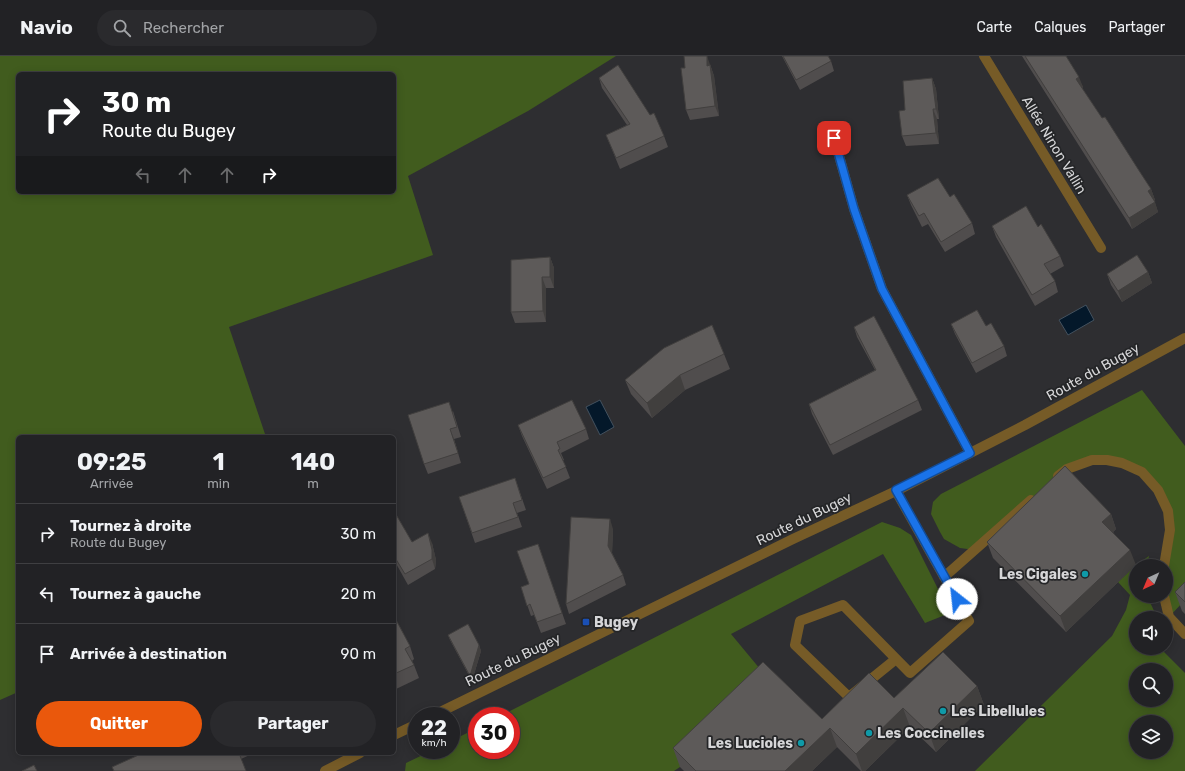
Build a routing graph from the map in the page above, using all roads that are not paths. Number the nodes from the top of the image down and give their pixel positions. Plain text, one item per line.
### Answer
1 (984, 56) edge
2 (834, 138) dead end
3 (1101, 248) dead end
4 (1185, 338) edge
5 (970, 453) junction
6 (1050, 484) edge
7 (896, 490) junction
8 (1038, 494) edge
9 (1165, 559) edge
10 (944, 577) junction
11 (1166, 603) edge
12 (1185, 634) edge
13 (896, 659) junction
14 (450, 707) edge
15 (408, 728) edge
16 (396, 734) edge
17 (356, 755) edge
18 (325, 771) edge

1 - 3 street, Allée Ninon Vallin
2 - 5 street
4 - 5 street, Route du Bugey
5 - 7 street, Route du Bugey
6 - 9 street
7 - 10 street
7 - 14 street, Route du Bugey
8 - 10 street
10 - 13 street
11 - 12 street
13 - 13 street
15 - 16 street
17 - 18 street

